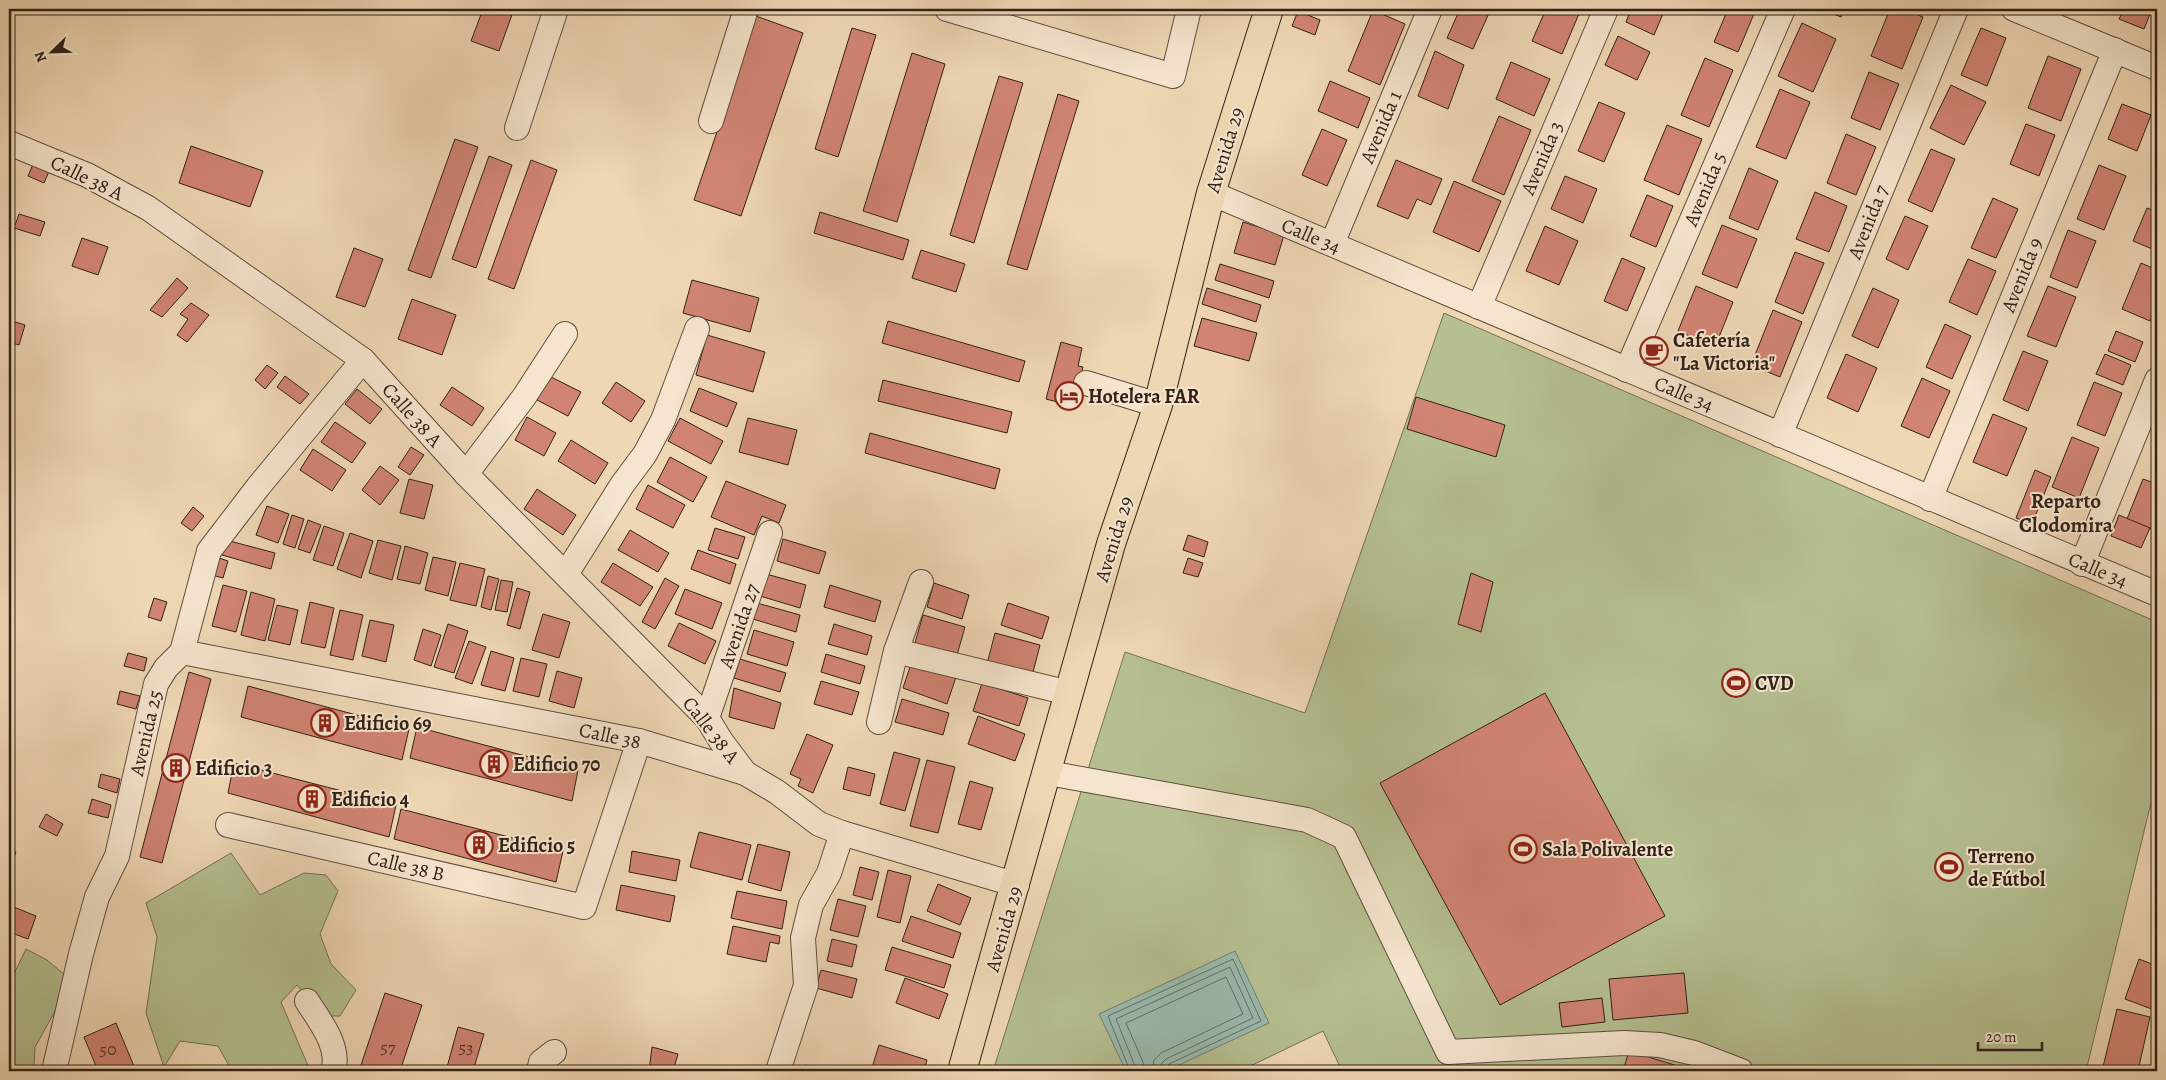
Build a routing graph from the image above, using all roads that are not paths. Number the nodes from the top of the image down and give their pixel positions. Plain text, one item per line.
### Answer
1 (556, 9) edge
2 (746, 9) edge
3 (947, 9) edge
4 (1189, 9) edge
5 (1269, 9) edge
6 (1430, 9) edge
7 (1606, 9) edge
8 (1783, 9) edge
9 (1956, 9) edge
10 (2014, 9) edge
11 (2115, 50) junction
12 (2157, 68) edge
13 (711, 121) dead end
14 (518, 128) dead end
15 (10, 150) edge
16 (1211, 193) junction
17 (1332, 244) junction
18 (1479, 307) junction
19 (698, 329) dead end
20 (565, 334) dead end
21 (363, 360) junction
22 (1627, 370) junction
23 (2157, 380) edge
24 (1086, 383) dead end
25 (1158, 405) junction
26 (1780, 435) junction
27 (466, 474) junction
28 (1930, 499) junction
29 (770, 533) dead end
30 (2082, 564) junction
31 (566, 574) junction
32 (921, 582) dead end
33 (2157, 594) edge
34 (896, 651) junction
35 (182, 652) junction
36 (1069, 693) junction
37 (707, 718) junction
38 (879, 722) dead end
39 (639, 741) junction
40 (745, 773) junction
41 (1048, 773) junction
42 (228, 825) dead end
43 (842, 833) junction
44 (1017, 885) junction
45 (307, 1001) dead end
46 (554, 1052) dead end
47 (54, 1071) edge
48 (333, 1071) edge
49 (539, 1071) edge
50 (778, 1071) edge
51 (962, 1071) edge
52 (1741, 1071) edge

1 - 14 street
2 - 13 street
3 - 4 street
5 - 16 main road, Avenida 29
6 - 17 street, Avenida 1
7 - 18 street, Avenida 3
8 - 22 street, Avenida 5
9 - 26 street, Avenida 7
10 - 11 street
11 - 12 street
11 - 28 street, Avenida 9
15 - 21 street, Calle 38 A
16 - 17 street, Calle 34
16 - 25 main road, Avenida 29
17 - 18 street, Calle 34
18 - 22 street, Calle 34
19 - 31 street
20 - 27 street
21 - 27 street, Calle 38 A
21 - 35 street, Avenida 25
22 - 26 street, Calle 34
23 - 30 street
24 - 25 street
25 - 36 main road, Avenida 29
26 - 28 street, Calle 34
27 - 31 street, Calle 38 A
28 - 30 street, Calle 34
29 - 37 street, Avenida 27
30 - 33 street, Calle 34
31 - 37 street, Calle 38 A
32 - 34 street
34 - 36 street
34 - 38 street
35 - 39 street, Calle 38
35 - 47 street, Avenida 25
36 - 41 main road, Avenida 29
37 - 40 street, Calle 38 A
39 - 40 street, Calle 38
39 - 42 street, Calle 38 B
40 - 43 street, Calle 38
41 - 44 main road, Avenida 29
41 - 52 street
43 - 44 street, Calle 38
43 - 50 street
44 - 51 main road, Avenida 29
45 - 48 street
46 - 49 street

